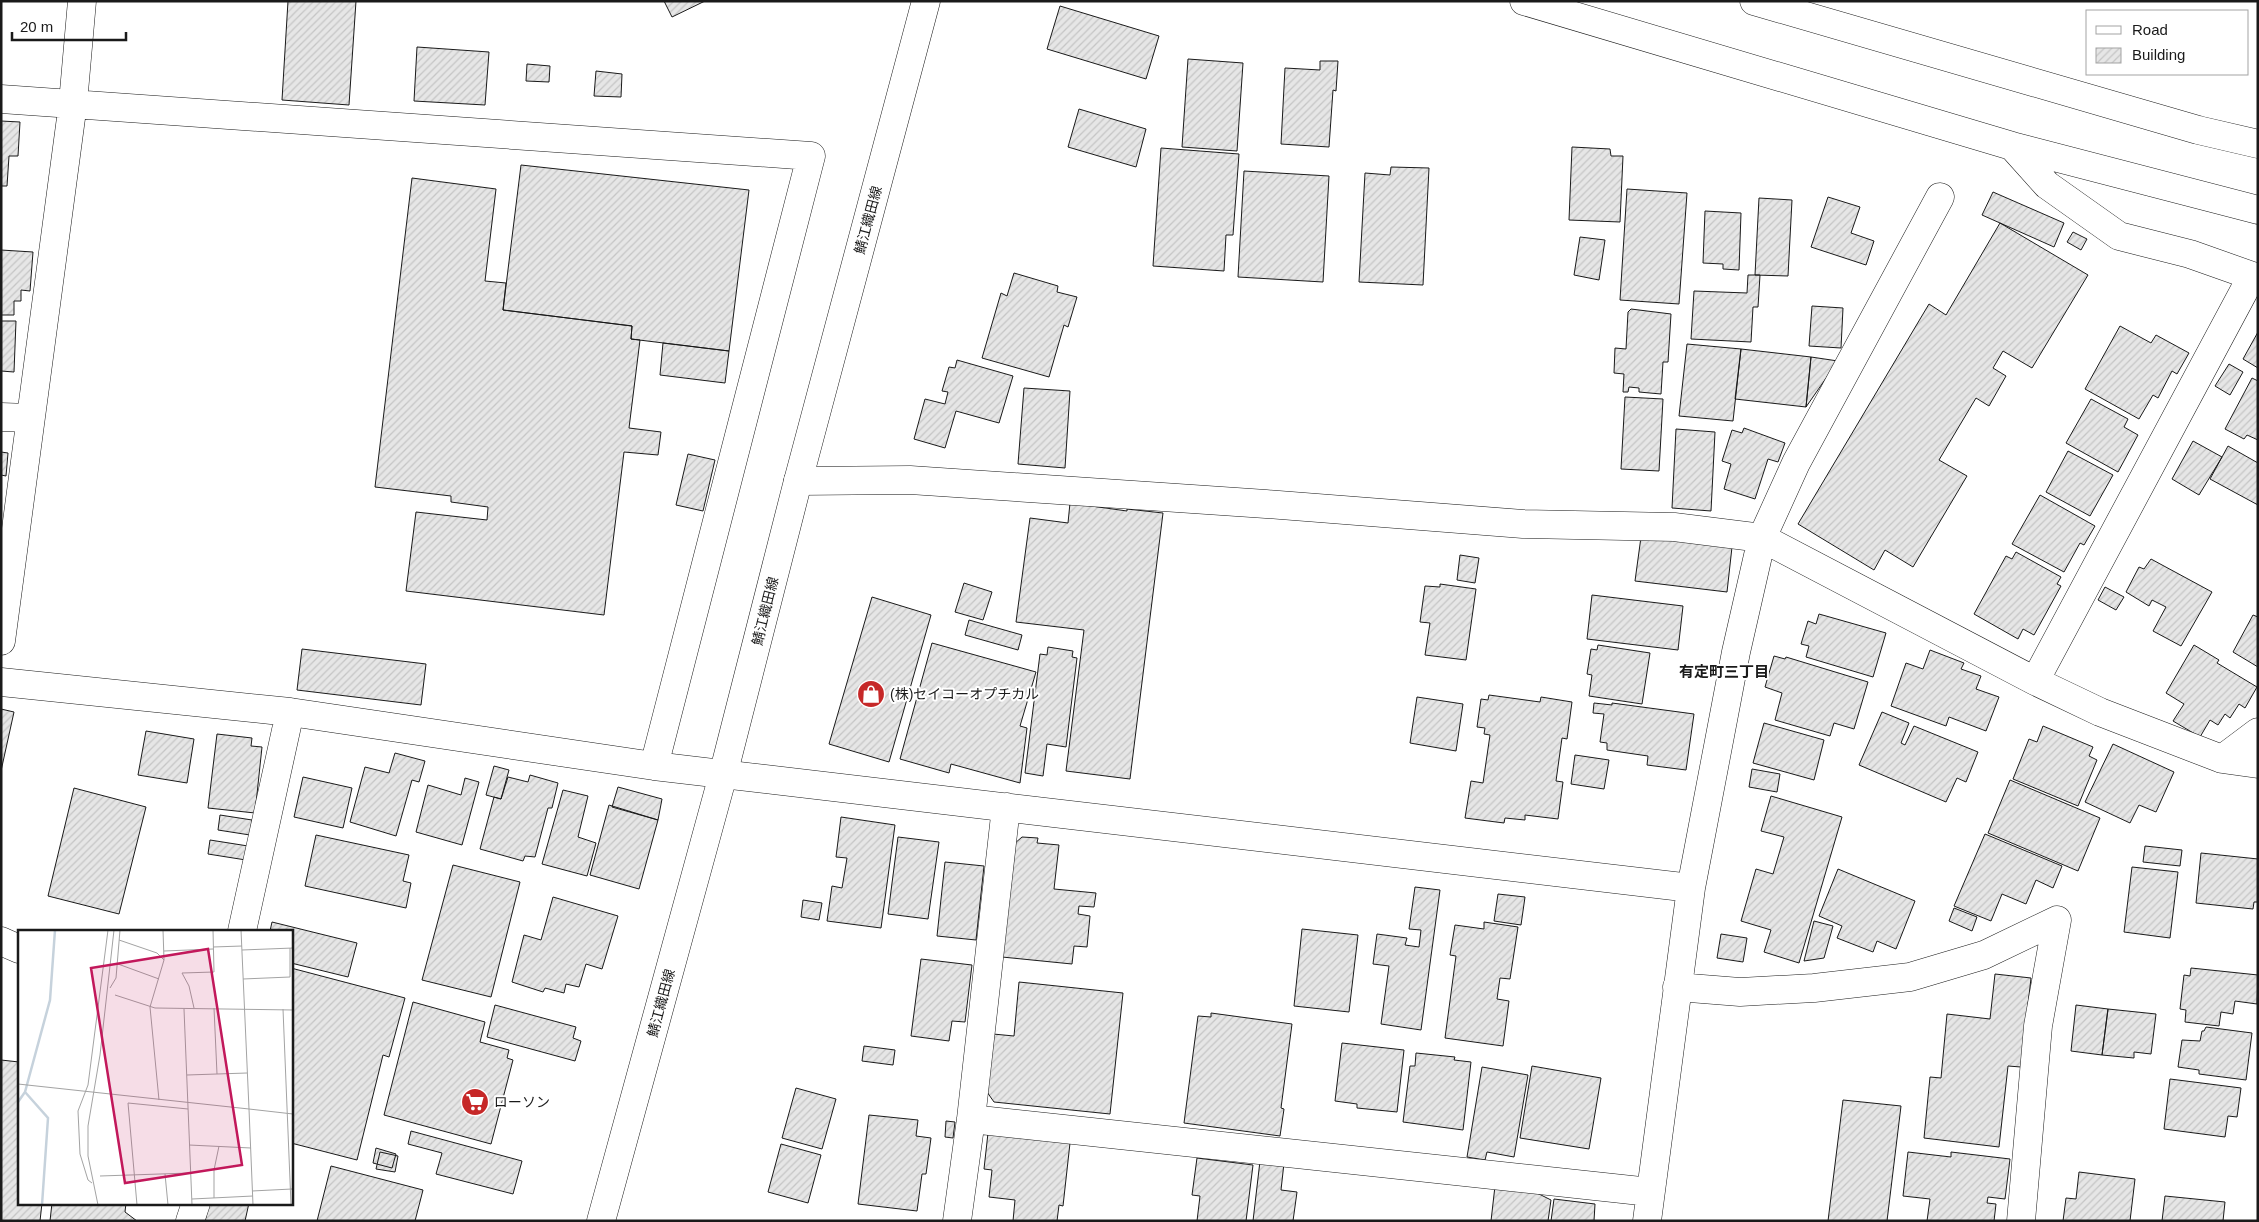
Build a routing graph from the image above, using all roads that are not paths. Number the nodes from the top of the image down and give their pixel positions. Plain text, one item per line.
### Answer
1 (82, 1) edge
2 (926, 1) edge
3 (1524, 1) edge
4 (1754, 1) edge
5 (1, 99) edge
6 (73, 103) junction
7 (2258, 144) edge
8 (2012, 146) junction
9 (1940, 197) dead end
10 (2258, 210) edge
11 (2255, 277) edge
12 (1, 417) edge
13 (30, 418) junction
14 (798, 481) junction
15 (1762, 538) junction
16 (1, 641) edge
17 (2035, 681) junction
18 (1, 682) edge
19 (290, 712) junction
20 (2258, 732) edge
21 (2222, 759) junction
22 (2258, 764) edge
23 (654, 766) junction
24 (723, 775) junction
25 (1006, 808) junction
26 (1691, 888) junction
27 (242, 930) edge
28 (1, 941) edge
29 (18, 949) edge
30 (1677, 987) junction
31 (971, 1119) junction
32 (1650, 1192) junction
33 (196, 1204) edge
34 (190, 1221) edge
35 (601, 1221) edge
36 (957, 1221) edge
37 (1647, 1221) edge
38 (2021, 1221) edge

1 - 6 street
2 - 14 street, 鯖江織田線
3 - 8 street
4 - 7 street
5 - 6 street
6 - 13 street
6 - 23 street
8 - 10 street
8 - 11 street
9 - 15 street
11 - 17 street
12 - 13 street
13 - 16 street
14 - 15 street
14 - 24 street, 鯖江織田線
15 - 17 street
15 - 26 street
17 - 21 street
18 - 19 street
19 - 23 street
19 - 27 street
20 - 21 street
21 - 22 street
23 - 24 street
24 - 25 street
24 - 35 street, 鯖江織田線
25 - 26 street
25 - 31 street
26 - 30 street
28 - 29 street
30 - 32 street
30 - 38 street
31 - 32 street
31 - 36 street
32 - 37 street
33 - 34 street

